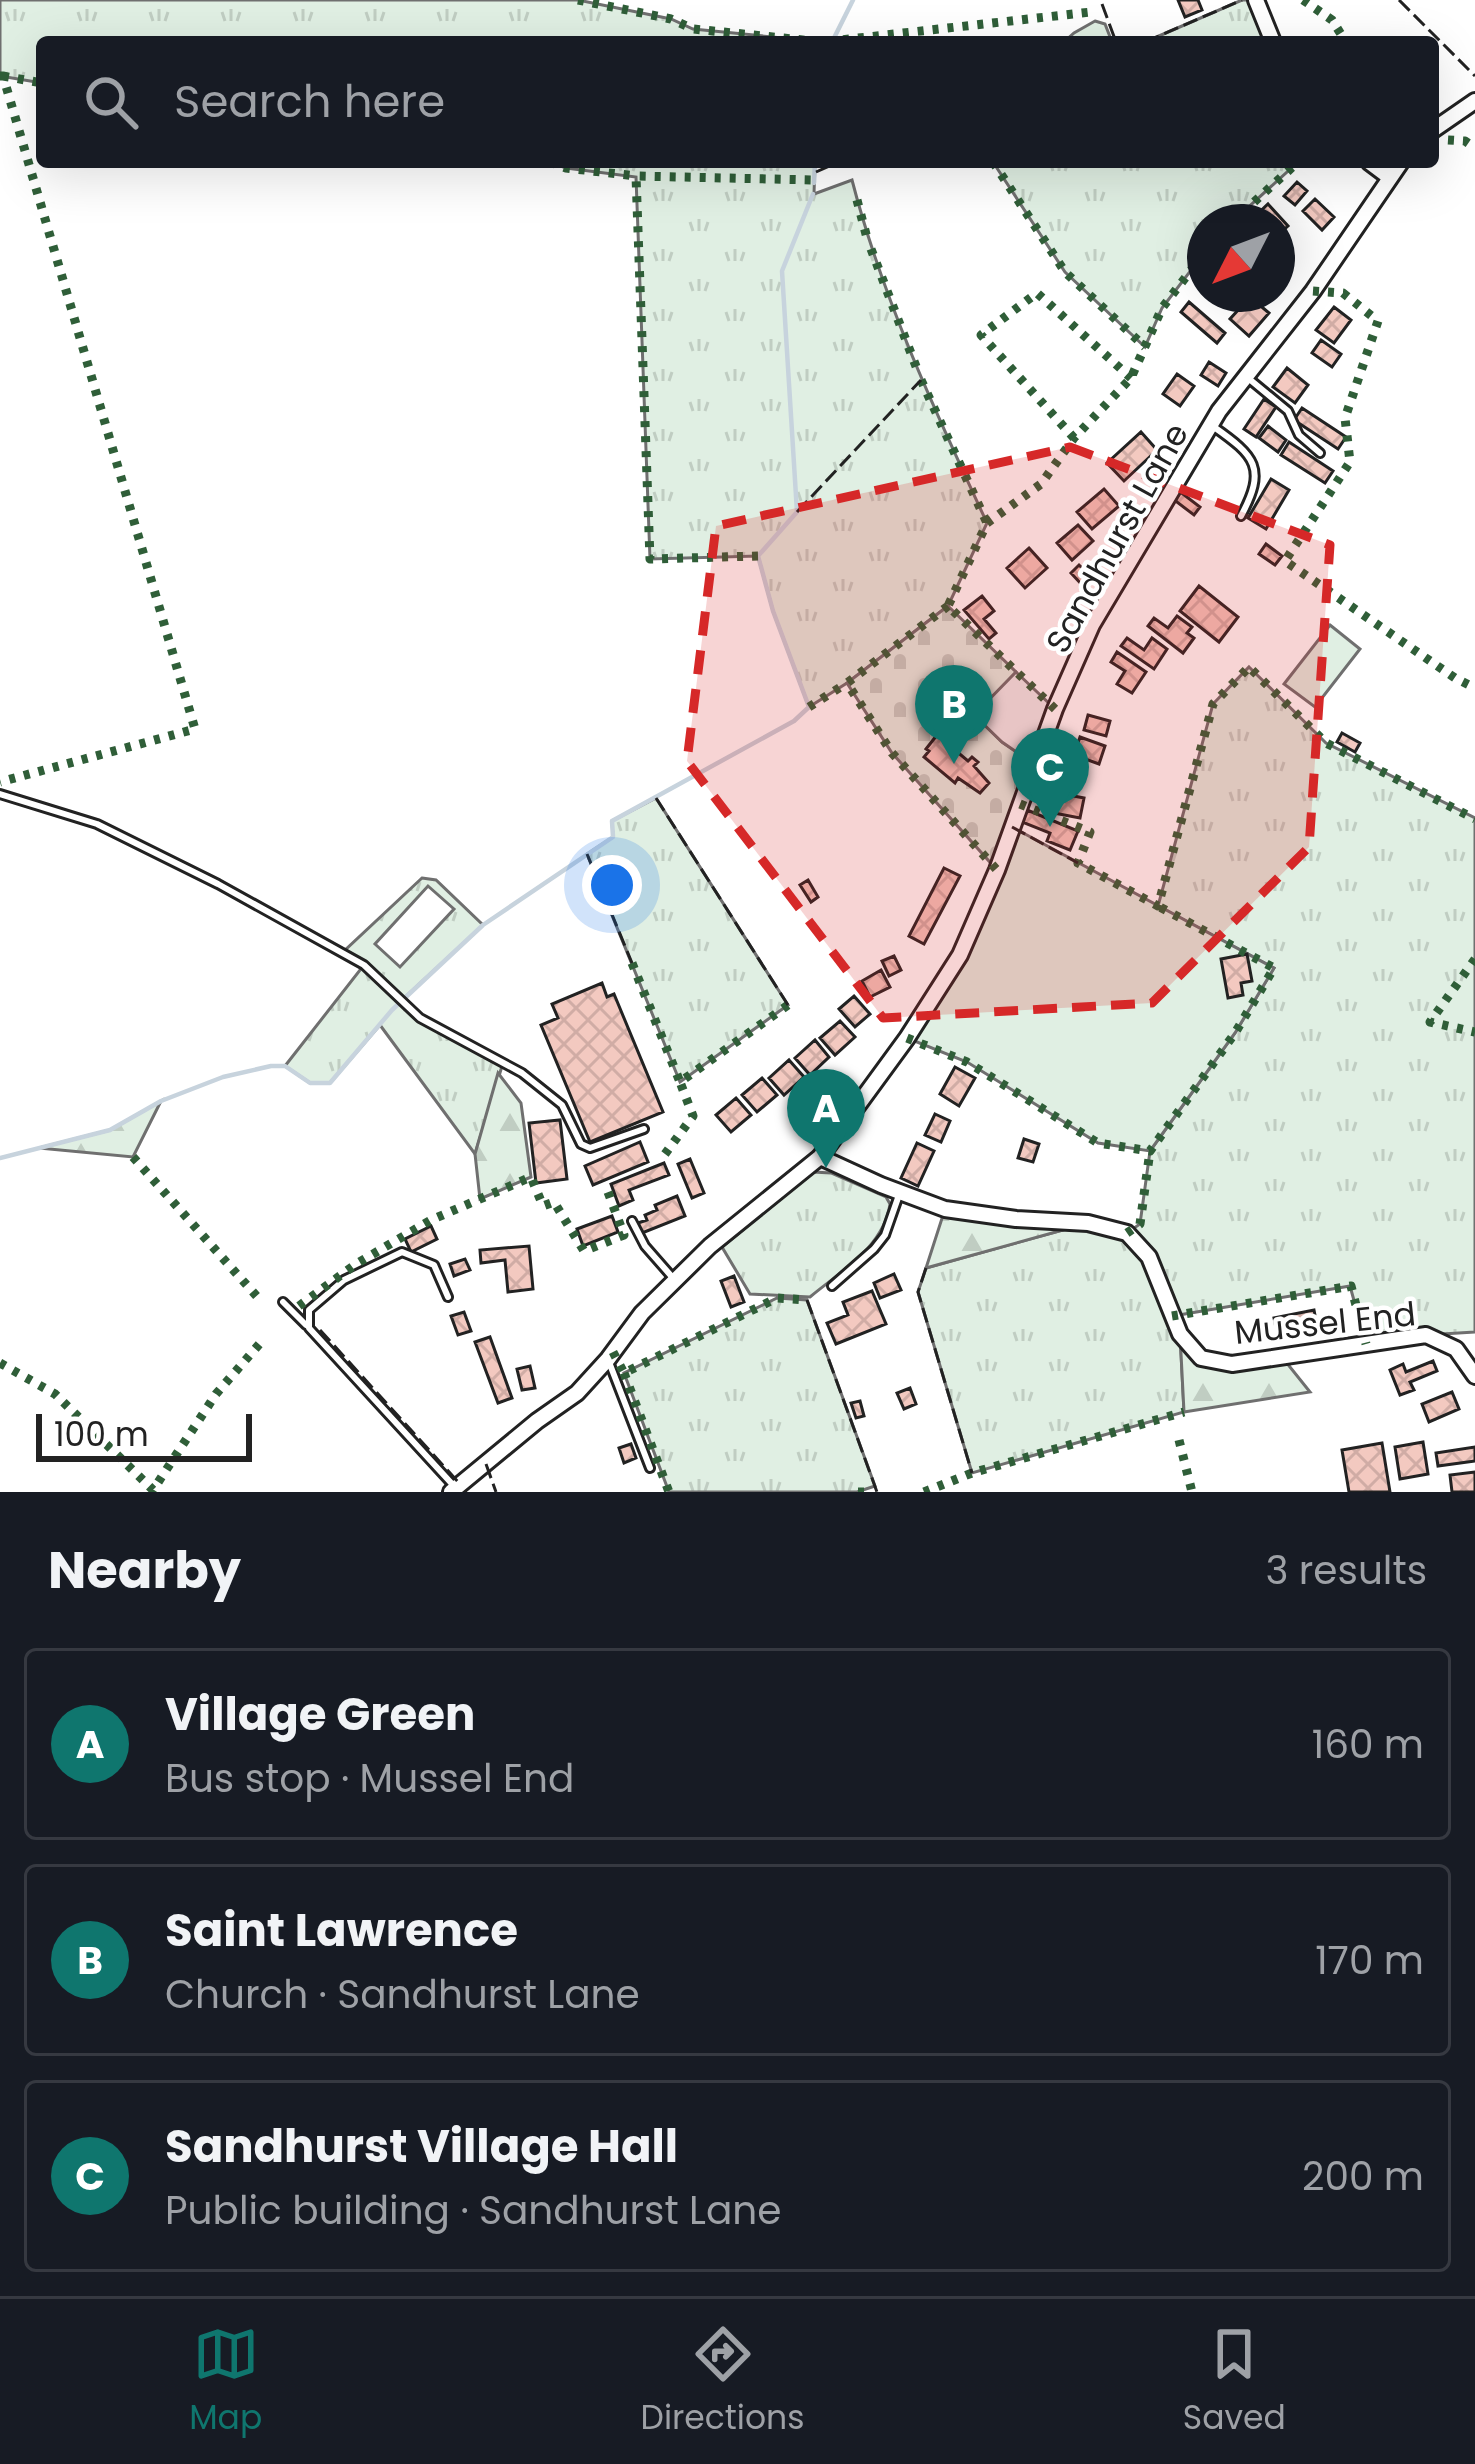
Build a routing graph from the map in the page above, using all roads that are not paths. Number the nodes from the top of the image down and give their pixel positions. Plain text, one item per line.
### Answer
1 (1256, 0) edge
2 (1271, 36) edge
3 (1475, 101) edge
4 (1439, 126) edge
5 (1377, 168) edge
6 (1396, 168) edge
7 (1388, 177) junction
8 (1245, 376) junction
9 (1211, 425) junction
10 (1320, 453) dead end
11 (1241, 516) dead end
12 (0, 794) edge
13 (644, 1129) dead end
14 (820, 1157) junction
15 (900, 1192) junction
16 (632, 1221) dead end
17 (676, 1280) junction
18 (832, 1286) dead end
19 (448, 1297) dead end
20 (284, 1302) dead end
21 (309, 1328) junction
22 (608, 1359) junction
23 (1475, 1376) edge
24 (650, 1468) dead end
25 (453, 1490) edge

1 - 2 street
3 - 4 street
5 - 7 street
6 - 7 street, Sandhurst Lane
7 - 8 street, Sandhurst Lane
8 - 9 street, Sandhurst Lane
8 - 10 lane
9 - 11 lane
9 - 14 street, Sandhurst Lane
12 - 13 lane
14 - 15 street, Mussel End
14 - 17 street, Sandhurst Lane
15 - 18 lane
15 - 23 street, Mussel End
16 - 17 lane
17 - 22 street, Sandhurst Lane
19 - 21 lane
20 - 21 lane
21 - 25 lane
22 - 24 lane
22 - 25 street, Sandhurst Lane

